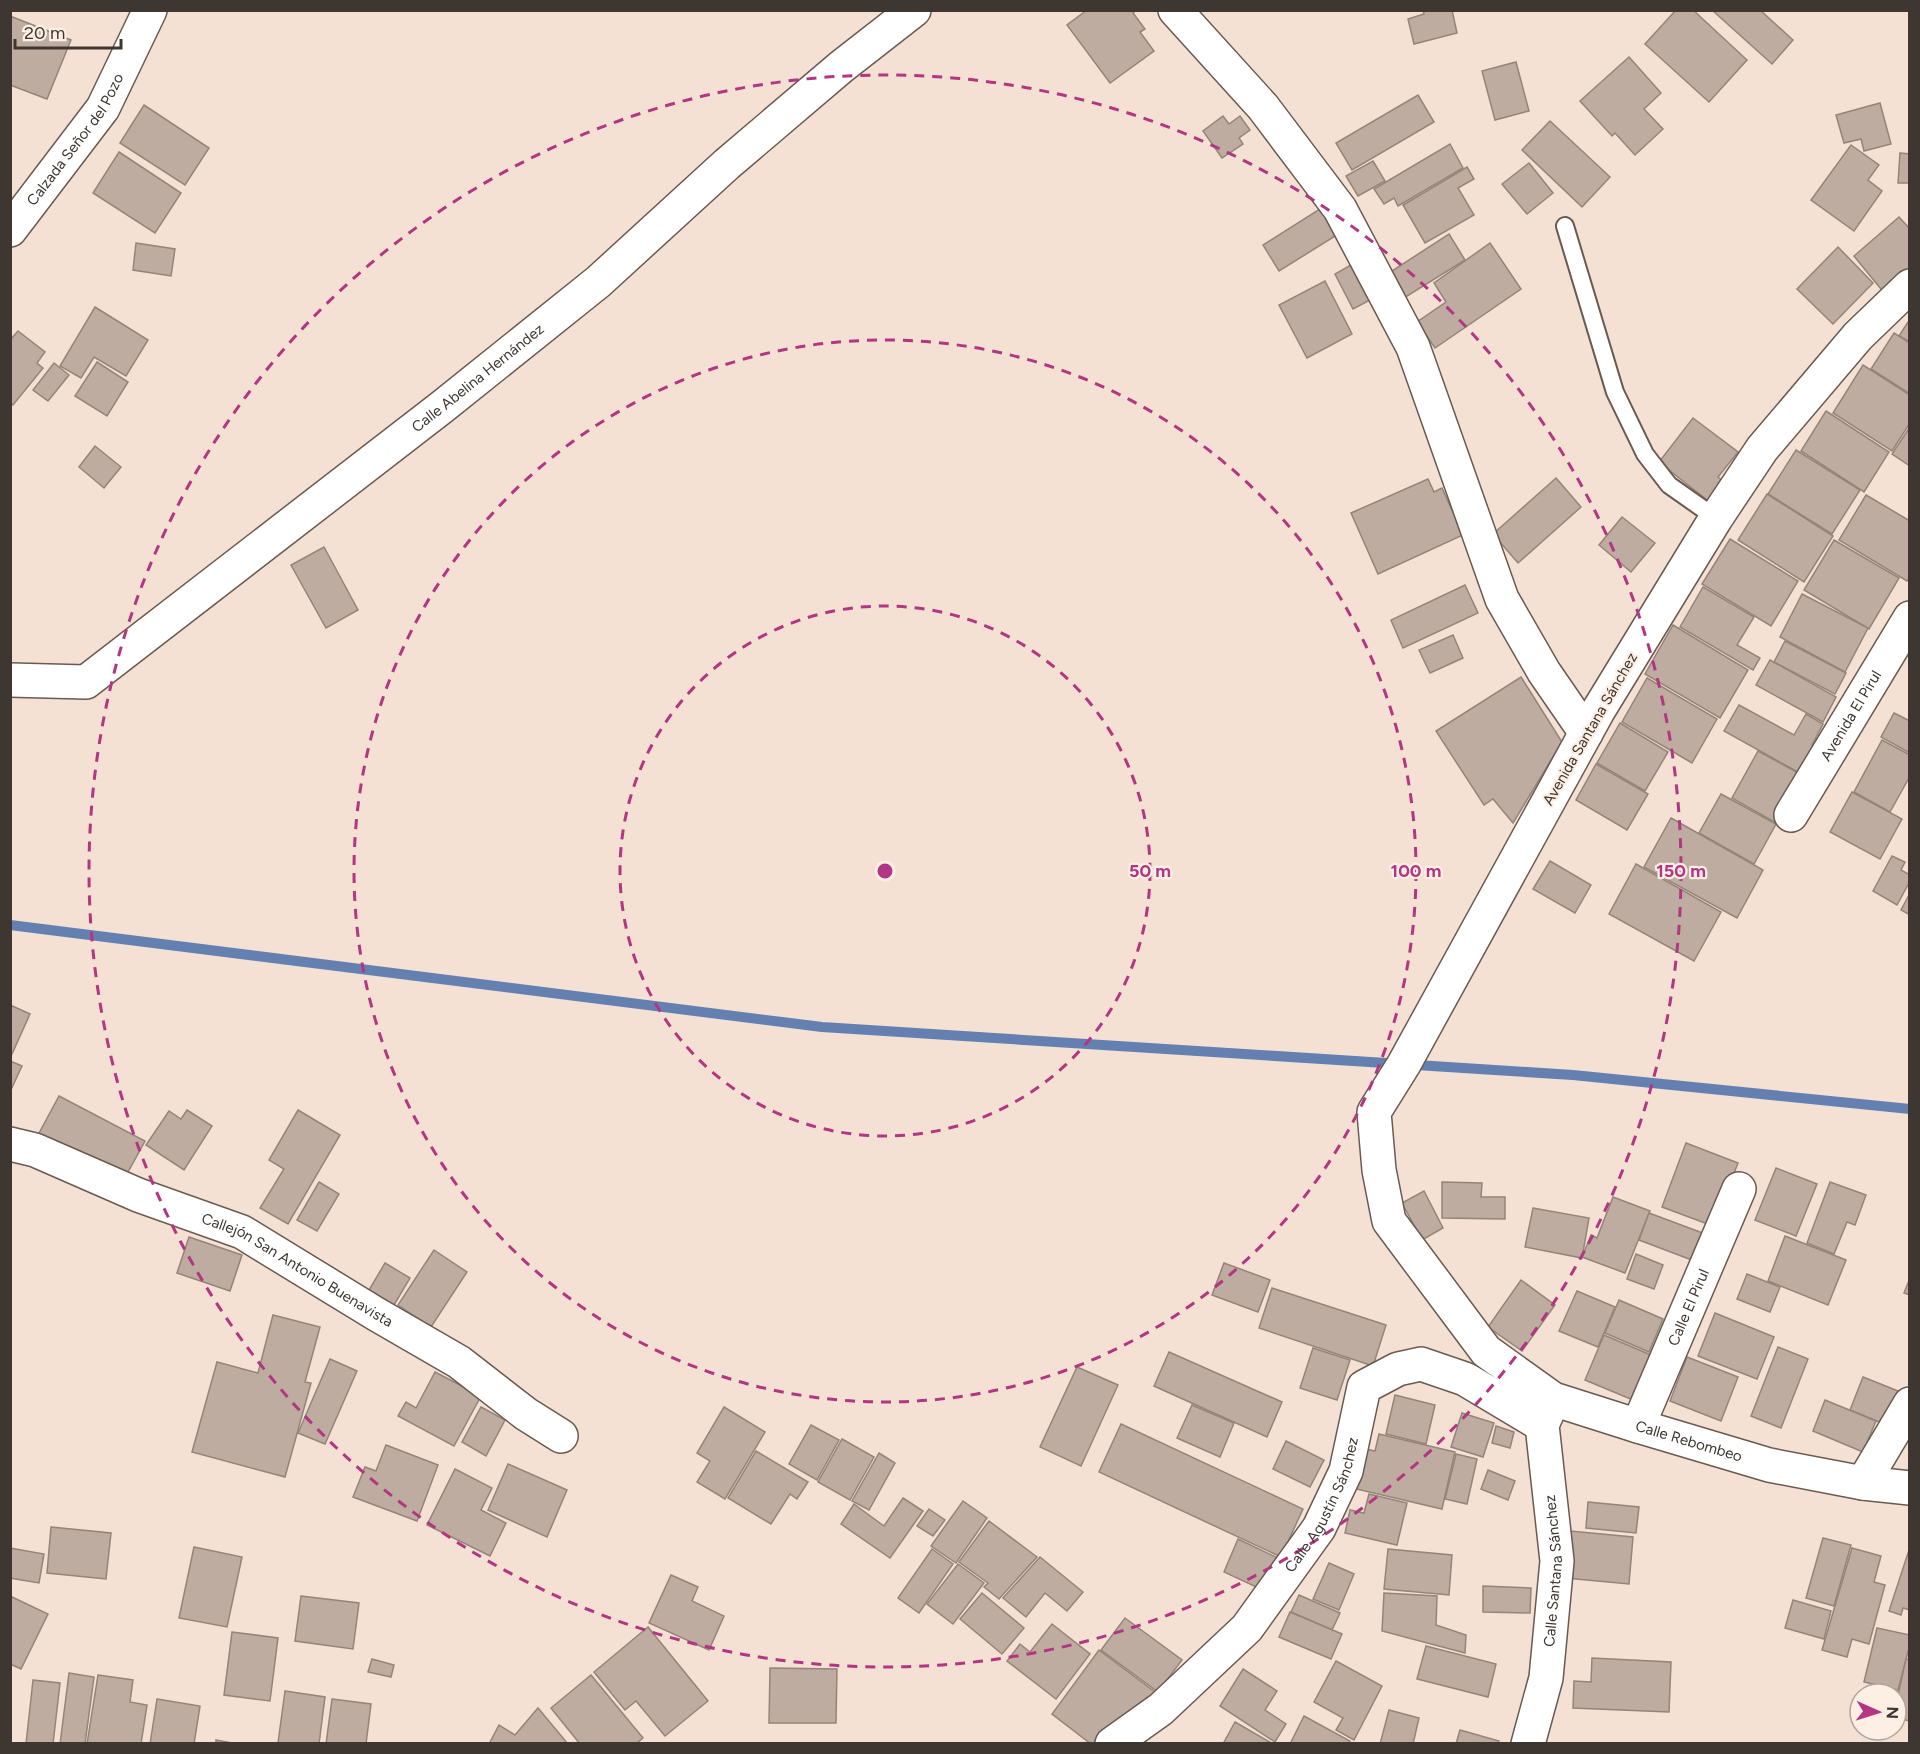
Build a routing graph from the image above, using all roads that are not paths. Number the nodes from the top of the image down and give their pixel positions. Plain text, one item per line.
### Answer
1 (150, 10) edge
2 (915, 10) edge
3 (1175, 10) edge
4 (1565, 226) dead end
5 (10, 230) edge
6 (1910, 286) edge
7 (1716, 518) junction
8 (1910, 618) edge
9 (10, 681) edge
10 (1586, 734) junction
11 (1791, 814) dead end
12 (10, 1144) edge
13 (1739, 1189) dead end
14 (1486, 1351) joint
15 (1910, 1404) edge
16 (1548, 1412) junction
17 (1638, 1426) junction
18 (561, 1436) dead end
19 (1863, 1483) junction
20 (1910, 1488) edge
21 (1112, 1743) edge
22 (1528, 1743) edge

1 - 5 street, Calzada Señor del Pozo
2 - 9 street, Calle Abelina Hernández
3 - 10 street
4 - 7 lane
6 - 7 street, Avenida Santana Sánchez
7 - 10 street, Avenida Santana Sánchez
8 - 11 street, Avenida El Pirul
10 - 14 street, Avenida Santana Sánchez
12 - 18 street, Callejón San Antonio Buenavista
13 - 17 street, Calle El Pirul
14 - 16 street, Calle Rebombeo
15 - 19 street
16 - 17 street, Calle Rebombeo
16 - 21 street, Calle Agustín Sánchez
16 - 22 street, Calle Santana Sánchez
17 - 19 street, Calle Rebombeo
19 - 20 street, Calle Rebombeo

